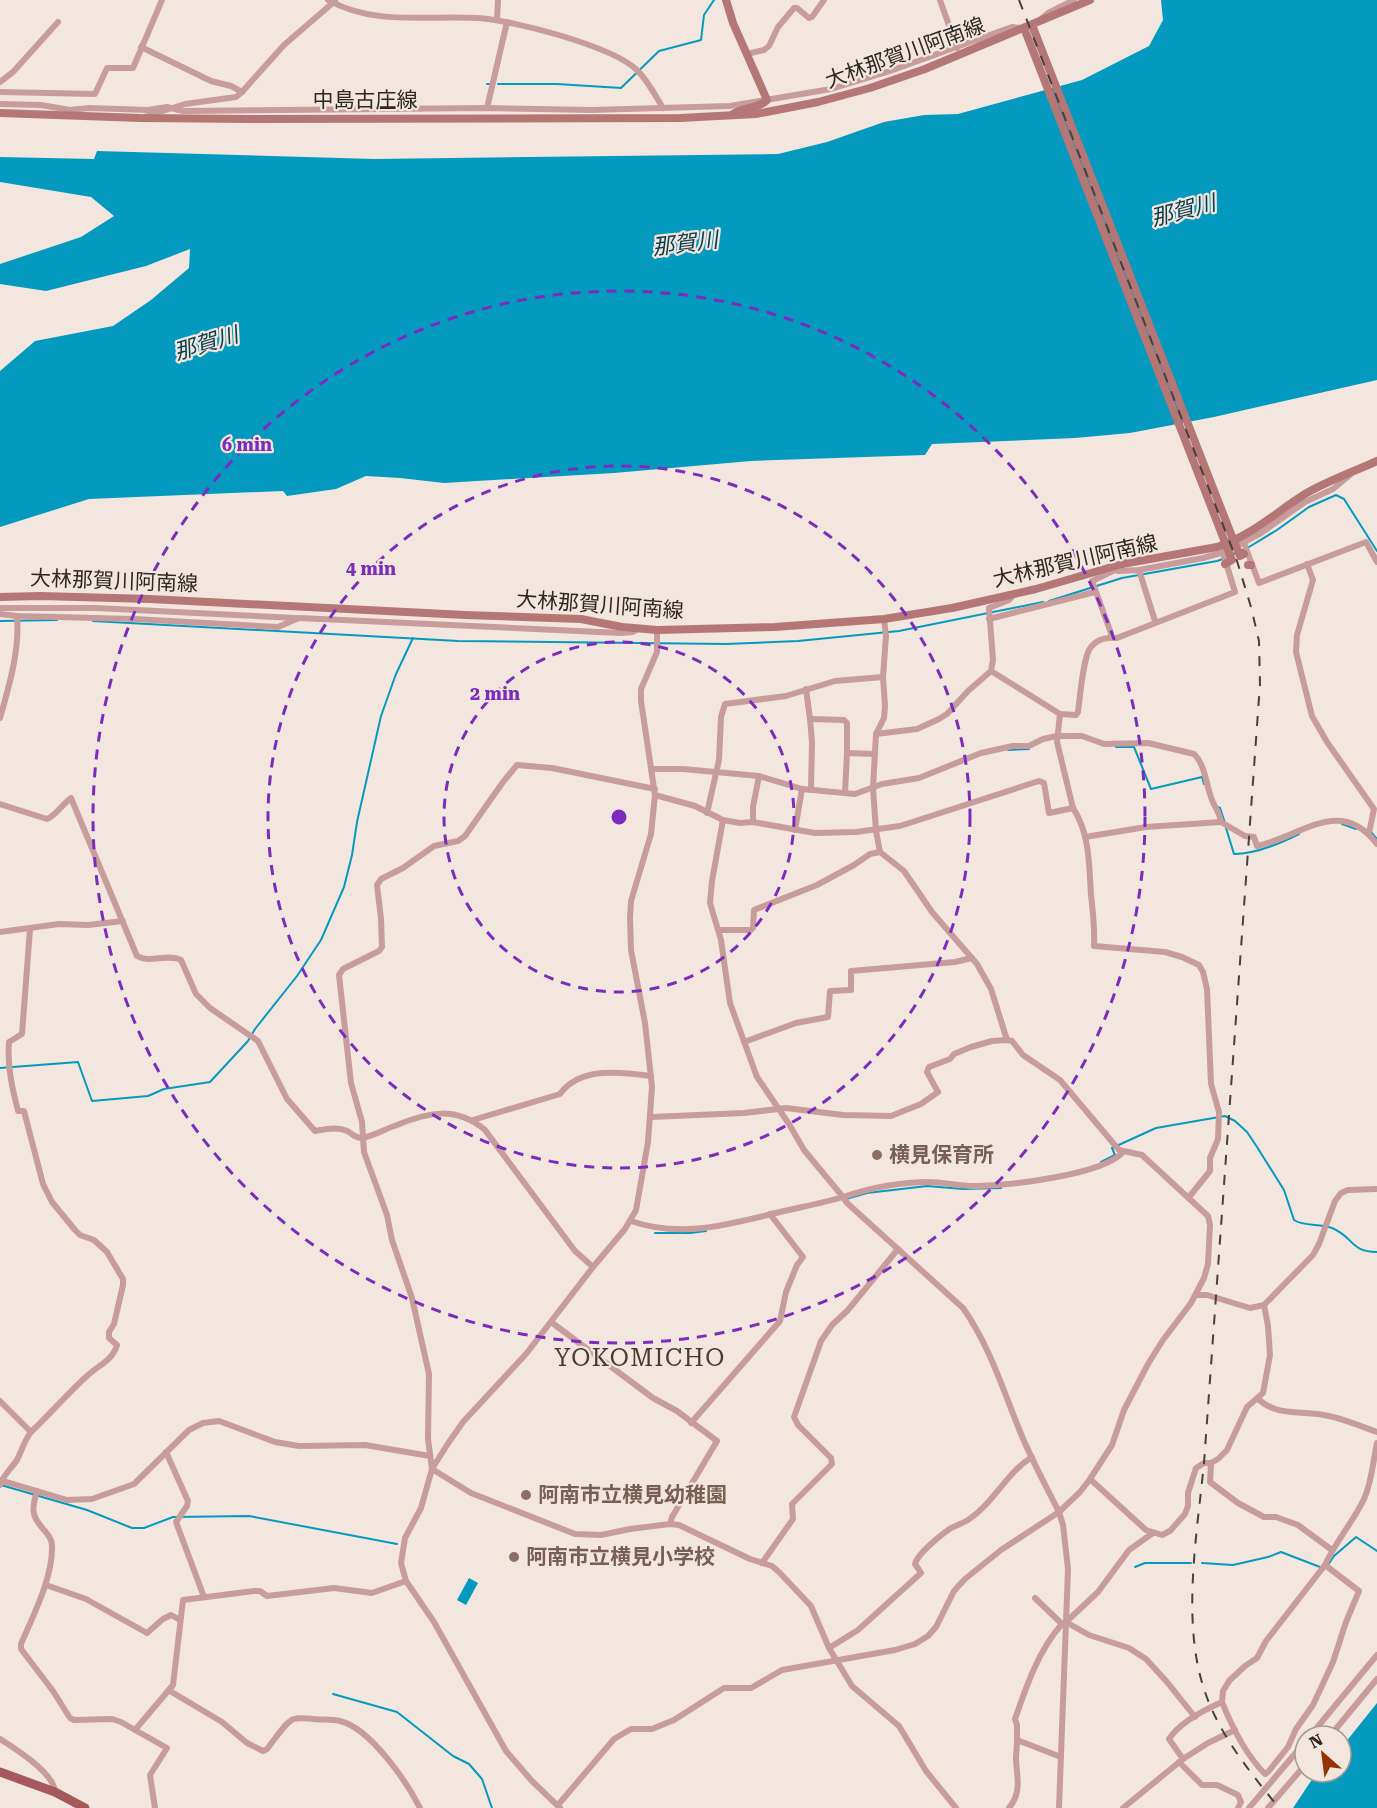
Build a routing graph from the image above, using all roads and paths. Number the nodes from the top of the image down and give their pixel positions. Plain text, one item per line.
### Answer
1 (162, 0) edge
2 (498, 0) edge
3 (726, 0) edge
4 (824, 0) edge
5 (940, 0) edge
6 (1074, 0) edge
7 (1090, 0) edge
8 (332, 1) edge
9 (497, 20) junction
10 (58, 22) dead end
11 (507, 22) junction
12 (1029, 28) junction
13 (141, 47) junction
14 (957, 48) junction
15 (747, 54) junction
16 (0, 82) edge
17 (0, 92) edge
18 (242, 92) junction
19 (767, 100) junction
20 (0, 104) edge
21 (487, 108) junction
22 (663, 108) junction
23 (171, 109) junction
24 (0, 112) edge
25 (70, 113) junction
26 (730, 116) junction
27 (141, 118) junction
28 (1376, 462) edge
29 (1354, 472) junction
30 (1225, 531) junction
31 (1245, 549) junction
32 (1225, 561) junction
33 (1377, 562) edge
34 (1307, 564) junction
35 (1114, 568) junction
36 (1140, 574) junction
37 (1094, 588) junction
38 (1014, 594) junction
39 (0, 597) edge
40 (0, 608) edge
41 (0, 614) edge
42 (17, 616) junction
43 (299, 618) junction
44 (884, 619) junction
45 (989, 619) junction
46 (1155, 621) junction
47 (639, 629) junction
48 (657, 634) junction
49 (1111, 638) junction
50 (991, 671) junction
51 (883, 678) junction
52 (806, 689) junction
53 (1060, 714) junction
54 (0, 718) edge
55 (810, 719) junction
56 (876, 734) junction
57 (1058, 736) junction
58 (847, 753) junction
59 (875, 754) junction
60 (651, 769) junction
61 (716, 772) junction
62 (759, 776) junction
63 (873, 788) junction
64 (802, 789) junction
65 (811, 790) junction
66 (655, 792) junction
67 (845, 794) junction
68 (0, 804) edge
69 (1073, 808) junction
70 (707, 813) junction
71 (723, 820) junction
72 (753, 822) junction
73 (1221, 822) junction
74 (795, 830) junction
75 (876, 831) junction
76 (1369, 833) junction
77 (1085, 837) junction
78 (1377, 844) edge
79 (880, 852) junction
80 (123, 921) junction
81 (30, 929) junction
82 (718, 930) junction
83 (0, 932) edge
84 (972, 958) junction
85 (1007, 1040) junction
86 (744, 1042) junction
87 (651, 1076) junction
88 (779, 1108) junction
89 (651, 1117) junction
90 (473, 1120) junction
91 (362, 1138) junction
92 (1123, 1152) junction
93 (1377, 1189) edge
94 (1189, 1197) junction
95 (845, 1199) junction
96 (770, 1214) junction
97 (631, 1221) junction
98 (898, 1249) junction
99 (593, 1267) junction
100 (1196, 1295) junction
101 (1264, 1305) junction
102 (551, 1322) junction
103 (1258, 1399) junction
104 (0, 1401) edge
105 (691, 1423) junction
106 (31, 1432) junction
107 (1377, 1432) edge
108 (1377, 1443) edge
109 (166, 1452) junction
110 (430, 1456) junction
111 (1032, 1457) junction
112 (1210, 1462) junction
113 (432, 1469) junction
114 (1089, 1479) junction
115 (1, 1482) edge
116 (36, 1495) junction
117 (1059, 1512) junction
118 (670, 1524) junction
119 (1153, 1533) junction
120 (1332, 1550) junction
121 (762, 1563) junction
122 (1325, 1565) junction
123 (406, 1581) junction
124 (46, 1585) junction
125 (204, 1597) junction
126 (1035, 1598) dead end
127 (180, 1620) junction
128 (1064, 1623) junction
129 (829, 1648) junction
130 (1377, 1655) edge
131 (835, 1660) junction
132 (1377, 1679) edge
133 (170, 1691) junction
134 (1222, 1702) junction
135 (1195, 1717) junction
136 (1320, 1724) edge
137 (1340, 1724) edge
138 (135, 1730) junction
139 (1235, 1730) junction
140 (0, 1739) edge
141 (1017, 1740) junction
142 (1288, 1747) junction
143 (1061, 1756) junction
144 (1293, 1756) edge
145 (1181, 1760) junction
146 (1283, 1767) junction
147 (0, 1772) edge
148 (1293, 1780) edge
149 (55, 1792) junction
150 (559, 1806) edge
151 (85, 1808) edge
152 (155, 1808) edge
153 (420, 1808) edge
154 (956, 1808) edge
155 (1009, 1808) edge
156 (1059, 1808) edge
157 (1123, 1808) edge
158 (1238, 1808) edge
159 (1249, 1808) edge
160 (1268, 1808) edge

1 - 13 street
2 - 9 street
3 - 15 main road
4 - 15 street
5 - 14 street
6 - 12 street
7 - 12 main road
8 - 9 street
8 - 18 street
9 - 11 street
10 - 16 street
11 - 21 street
11 - 22 street
12 - 14 street
12 - 26 main road, 大林那賀川阿南線
12 - 30 main road
13 - 17 street
13 - 18 street
14 - 19 street
15 - 19 main road
18 - 23 street
19 - 22 street
19 - 26 main road
20 - 25 street
21 - 22 street
21 - 23 street
23 - 25 street
23 - 27 street
24 - 25 main road, 中島古庄線
25 - 27 main road, 中島古庄線
26 - 27 main road, 中島古庄線
28 - 29 main road, 大林那賀川阿南線
29 - 30 main road, 大林那賀川阿南線
29 - 31 street
30 - 31 main road
30 - 32 main road
30 - 35 main road, 大林那賀川阿南線
31 - 32 street
31 - 34 street
32 - 36 street
32 - 46 street
33 - 34 street
34 - 76 street
35 - 36 street
35 - 37 street
35 - 38 main road, 大林那賀川阿南線
36 - 46 street
37 - 45 street
37 - 49 street
38 - 44 main road, 大林那賀川阿南線
38 - 45 street
39 - 47 main road, 大林那賀川阿南線
40 - 43 street
41 - 42 street
42 - 43 street
42 - 54 street
43 - 47 street
44 - 48 main road, 大林那賀川阿南線
44 - 51 street
45 - 50 street
46 - 49 street
47 - 48 main road, 大林那賀川阿南線
48 - 60 street
49 - 53 street
50 - 53 street
50 - 56 street
51 - 52 street
51 - 56 street
52 - 55 street
52 - 61 street
53 - 57 street
55 - 58 street
55 - 65 street
56 - 59 street
57 - 63 street
57 - 69 street
57 - 73 street
58 - 59 street
58 - 67 street
59 - 63 street
60 - 61 street
60 - 66 street
61 - 62 street
61 - 70 street
62 - 64 street
62 - 72 street
63 - 67 street
63 - 75 street
64 - 65 street
64 - 74 street
65 - 67 street
66 - 70 street
66 - 87 street
66 - 91 street
68 - 80 street
69 - 75 street
69 - 77 street
70 - 71 street
71 - 72 street
71 - 82 street
72 - 74 street
73 - 76 street
73 - 77 street
74 - 75 street
75 - 79 street
76 - 78 street
77 - 94 street
79 - 82 street
79 - 84 street
80 - 81 street
80 - 91 street
81 - 83 street
81 - 106 street
82 - 86 street
84 - 85 street
84 - 86 street
85 - 88 street
85 - 92 street
86 - 88 street
87 - 89 street
87 - 90 street
88 - 89 street
88 - 95 street
89 - 97 street
90 - 91 street
90 - 99 street
91 - 110 street
92 - 94 street
92 - 95 street
93 - 101 street
94 - 100 street
95 - 96 street
95 - 98 street
96 - 97 street
96 - 105 street
97 - 99 street
98 - 111 street
98 - 121 street
99 - 102 street
100 - 101 street
100 - 114 street
101 - 103 street
102 - 105 street
102 - 113 street
103 - 107 street
103 - 112 street
104 - 106 street
105 - 118 street
106 - 115 street
108 - 120 street
109 - 110 street
109 - 116 street
109 - 125 street
110 - 113 street
111 - 117 street
111 - 129 street
112 - 119 street
112 - 120 street
113 - 118 street
113 - 123 street
114 - 117 street
114 - 119 street
115 - 116 street
116 - 124 street
117 - 128 street
117 - 131 street
118 - 121 street
119 - 128 street
120 - 122 street
121 - 129 street
122 - 134 street
122 - 142 street
123 - 125 street
123 - 150 street
124 - 127 street
124 - 138 street
125 - 127 street
126 - 128 street
127 - 133 street
128 - 135 street
128 - 141 street
128 - 143 street
129 - 131 street
130 - 136 street
131 - 150 street
131 - 154 street
132 - 137 street
133 - 138 street
133 - 153 street
134 - 135 street
134 - 139 street
135 - 145 street
138 - 152 street
139 - 142 street
139 - 145 street
140 - 149 street
141 - 143 street
141 - 155 street
142 - 146 street
143 - 156 street
144 - 146 street
145 - 157 street
145 - 158 street
146 - 159 street
147 - 149 main road
148 - 160 street
149 - 151 main road

